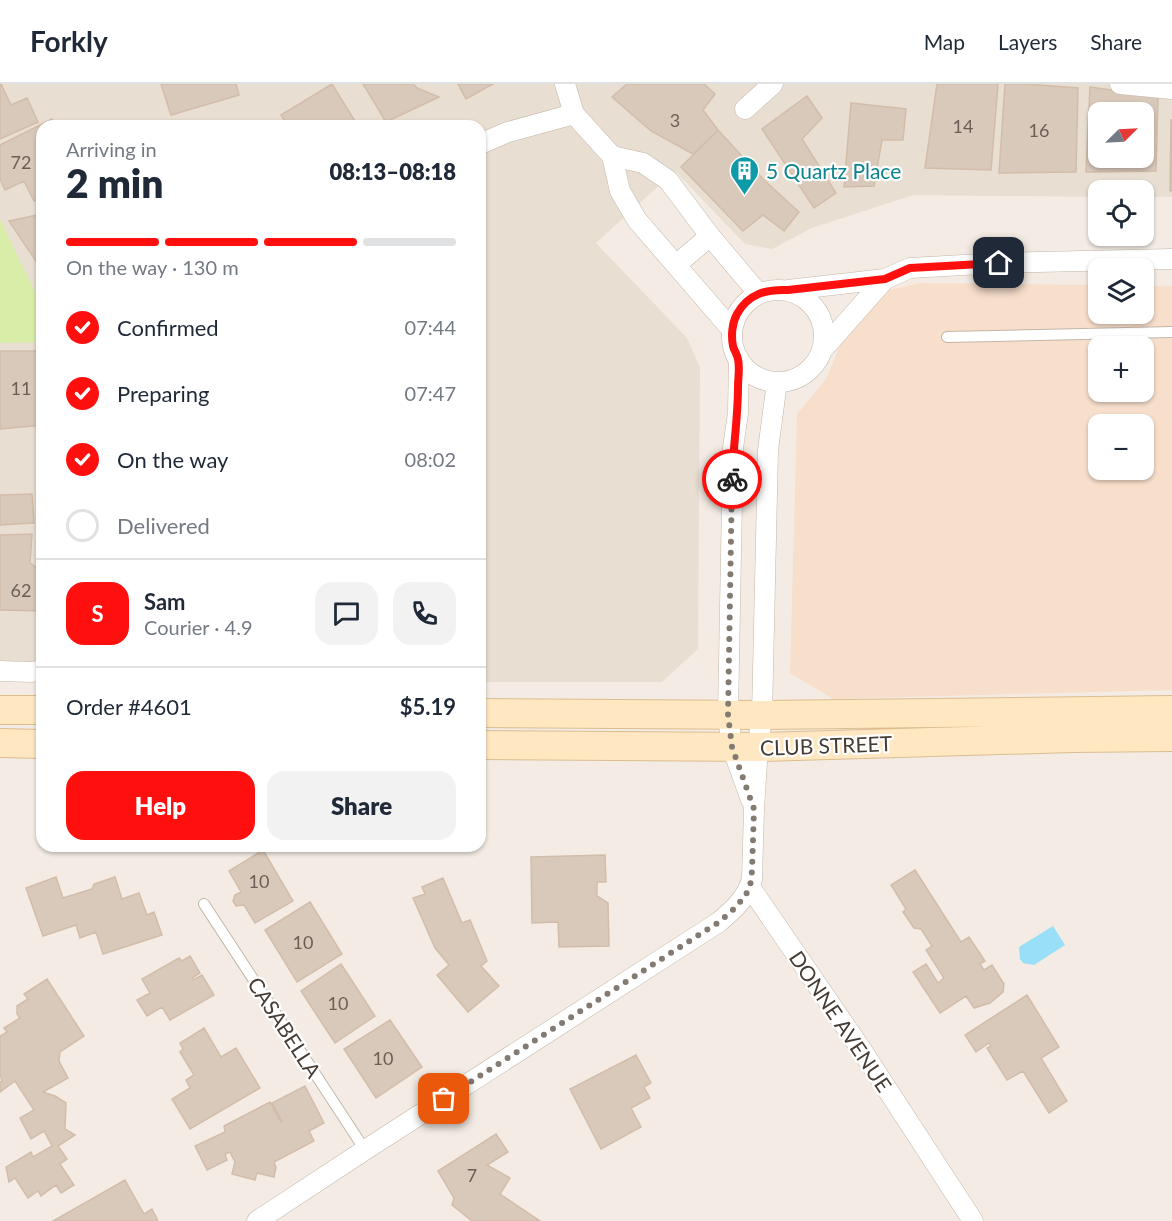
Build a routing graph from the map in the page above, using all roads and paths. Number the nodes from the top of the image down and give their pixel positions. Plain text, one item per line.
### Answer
1 (565, 84) edge
2 (773, 84) edge
3 (1120, 84) edge
4 (1172, 89) edge
5 (745, 109) dead end
6 (574, 114) junction
7 (486, 141) edge
8 (612, 156) junction
9 (710, 236) junction
10 (1172, 260) edge
11 (999, 263) junction
12 (676, 264) junction
13 (1154, 272) edge
14 (1172, 272) edge
15 (1088, 273) edge
16 (885, 279) junction
17 (788, 290) junction
18 (758, 293) junction
19 (732, 330) junction
20 (1172, 332) edge
21 (947, 337) dead end
22 (823, 349) junction
23 (739, 359) junction
24 (777, 382) junction
25 (0, 671) edge
26 (36, 671) edge
27 (0, 710) edge
28 (36, 710) edge
29 (1172, 710) edge
30 (486, 713) edge
31 (728, 715) junction
32 (762, 715) junction
33 (1172, 737) edge
34 (0, 743) edge
35 (36, 744) edge
36 (486, 746) edge
37 (746, 747) junction
38 (750, 887) junction
39 (204, 904) dead end
40 (365, 1150) junction
41 (257, 1221) edge
42 (974, 1221) edge

1 - 6 street
2 - 5 street
3 - 4 street
6 - 7 street
6 - 8 street
8 - 9 street
8 - 12 street
9 - 12 street
9 - 18 street
10 - 11 street
11 - 15 street
11 - 16 street
12 - 19 street
13 - 14 street
16 - 17 street
16 - 22 street
17 - 18 street
17 - 22 street
18 - 19 street
19 - 23 street
20 - 21 lane
22 - 24 street
23 - 24 street
23 - 31 street
24 - 32 street
25 - 26 street
27 - 28 main road
29 - 32 main road, CLUB STREET
30 - 31 main road, CLUB STREET
31 - 32 main road, CLUB STREET
31 - 37 street
32 - 37 street
33 - 37 main road, CLUB STREET
34 - 35 main road
36 - 37 main road, CLUB STREET
37 - 38 street
38 - 40 street
38 - 42 street, DONNE AVENUE
39 - 40 lane, CASABELLA
40 - 41 street

